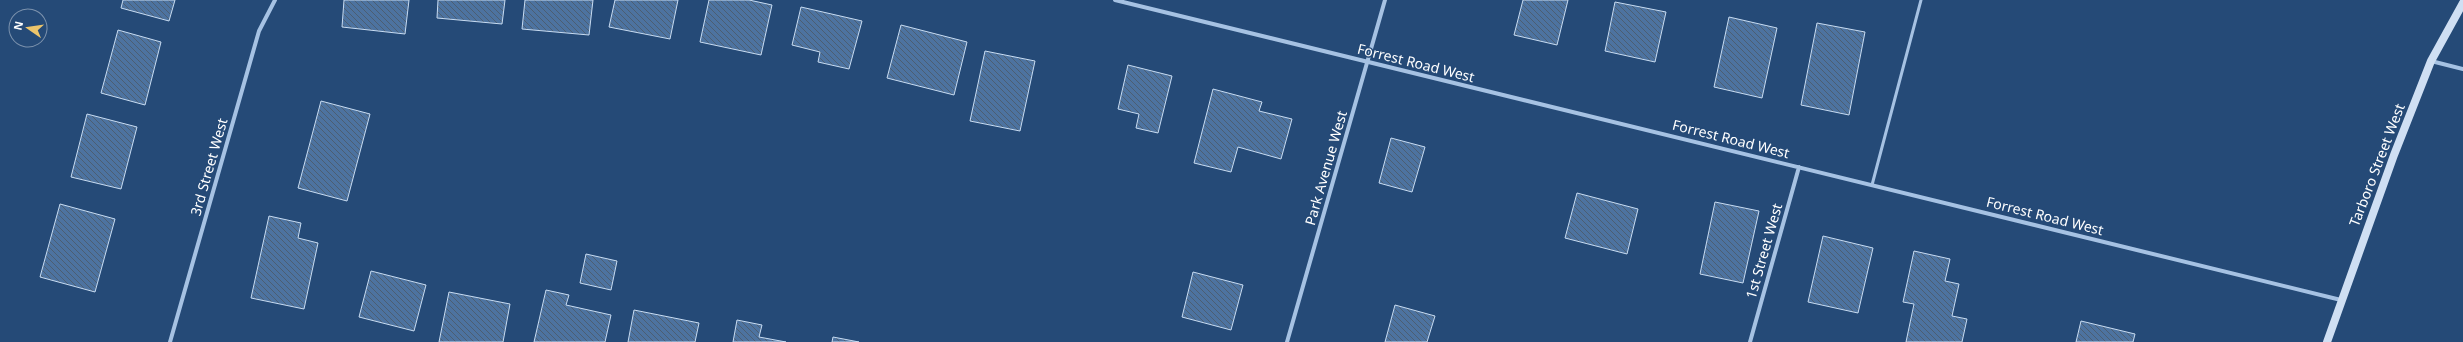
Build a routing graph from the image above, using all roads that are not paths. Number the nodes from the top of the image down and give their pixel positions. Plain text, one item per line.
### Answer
1 (275, 0) edge
2 (1115, 0) edge
3 (1385, 0) edge
4 (1920, 0) edge
5 (2463, 3) edge
6 (2431, 61) junction
7 (1368, 63) junction
8 (2463, 69) edge
9 (1799, 167) junction
10 (1872, 185) junction
11 (2341, 300) junction
12 (170, 342) edge
13 (1287, 342) edge
14 (1750, 342) edge
15 (2327, 342) edge

1 - 12 street, 3rd Street West
2 - 7 street, Forrest Road West
3 - 7 street, Park Avenue West
4 - 10 lane
5 - 6 main road, Tarboro Street West
6 - 8 street
6 - 11 main road, Tarboro Street West
7 - 9 street, Forrest Road West
7 - 13 street, Park Avenue West
9 - 10 street, Forrest Road West
9 - 14 street, 1st Street West
10 - 11 street, Forrest Road West
11 - 15 main road, Tarboro Street West

